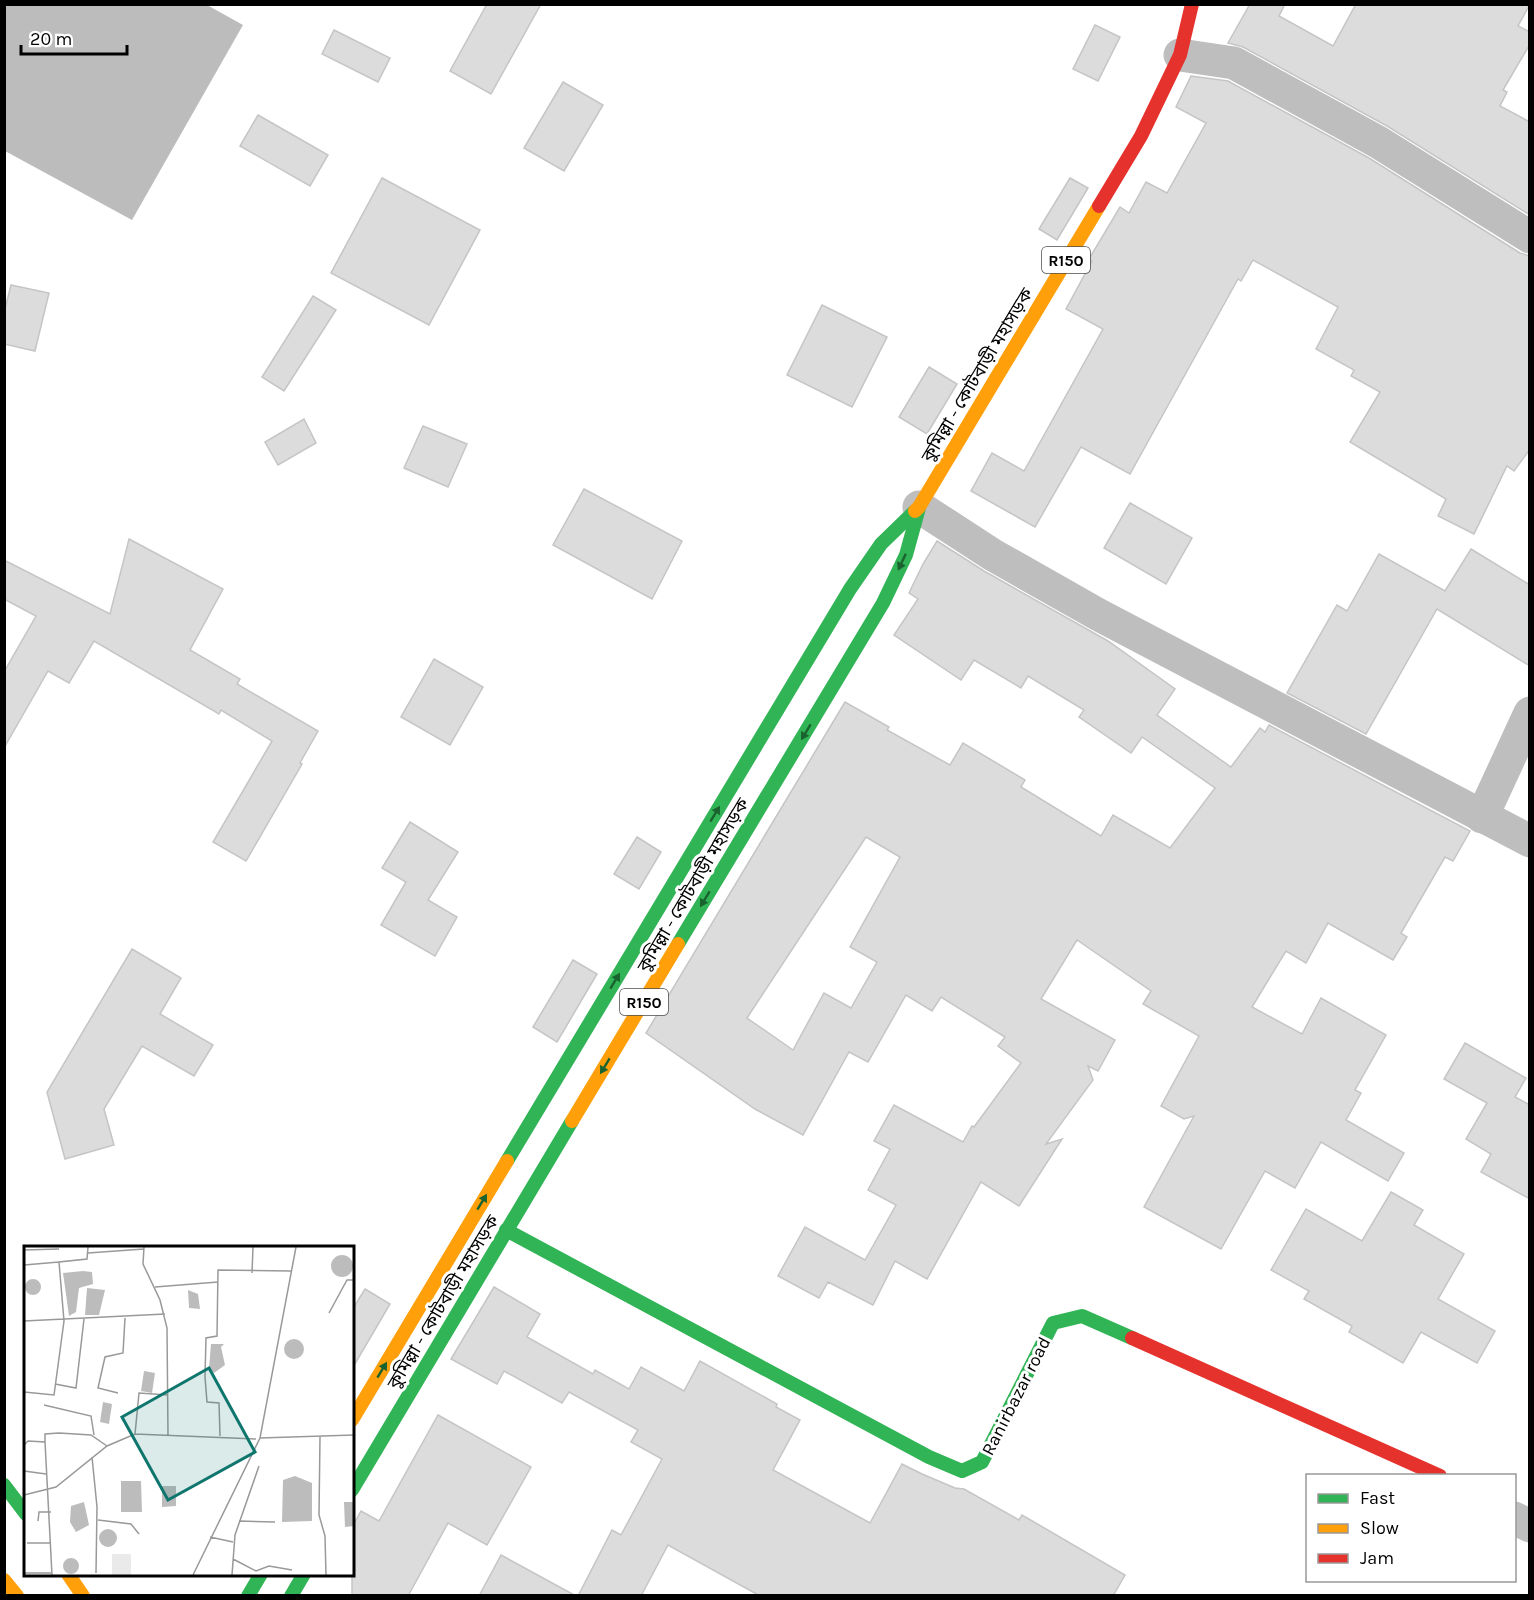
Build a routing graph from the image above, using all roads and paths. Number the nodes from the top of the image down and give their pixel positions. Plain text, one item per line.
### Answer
1 (1192, 4) edge
2 (1180, 56) junction
3 (1530, 237) edge
4 (919, 507) junction
5 (1530, 713) edge
6 (1482, 817) junction
7 (1530, 841) edge
8 (512, 1152) junction
9 (543, 1170) junction
10 (506, 1230) junction
11 (354, 1417) edge
12 (1436, 1474) edge
13 (4, 1485) edge
14 (354, 1487) edge
15 (24, 1511) edge
16 (1516, 1519) edge
17 (1530, 1526) edge
18 (69, 1576) edge
19 (260, 1576) edge
20 (303, 1576) edge
21 (4, 1580) edge
22 (16, 1596) edge
23 (83, 1596) edge
24 (248, 1596) edge
25 (291, 1596) edge

1 - 2 main road, কুমিল্লা - কোটবাড়ী মহাসড়ক / R150
2 - 3 street
2 - 4 main road, কুমিল্লা - কোটবাড়ী মহাসড়ক / R150
4 - 6 street
8 -> 4 main road, কুমিল্লা - কোটবাড়ী মহাসড়ক / R150
4 -> 9 main road, কুমিল্লা - কোটবাড়ী মহাসড়ক / R150
5 - 6 street
6 - 7 street
8 - 9 main road
11 -> 8 main road, কুমিল্লা - কোটবাড়ী মহাসড়ক / R150
9 - 10 main road, কুমিল্লা - কোটবাড়ী মহাসড়ক / R150
10 - 12 main road, Ranirbazar road
10 - 14 main road, কুমিল্লা - কোটবাড়ী মহাসড়ক / R150
13 - 15 main road
16 - 17 street
18 - 23 main road
19 - 24 main road
20 - 25 main road
21 - 22 main road

